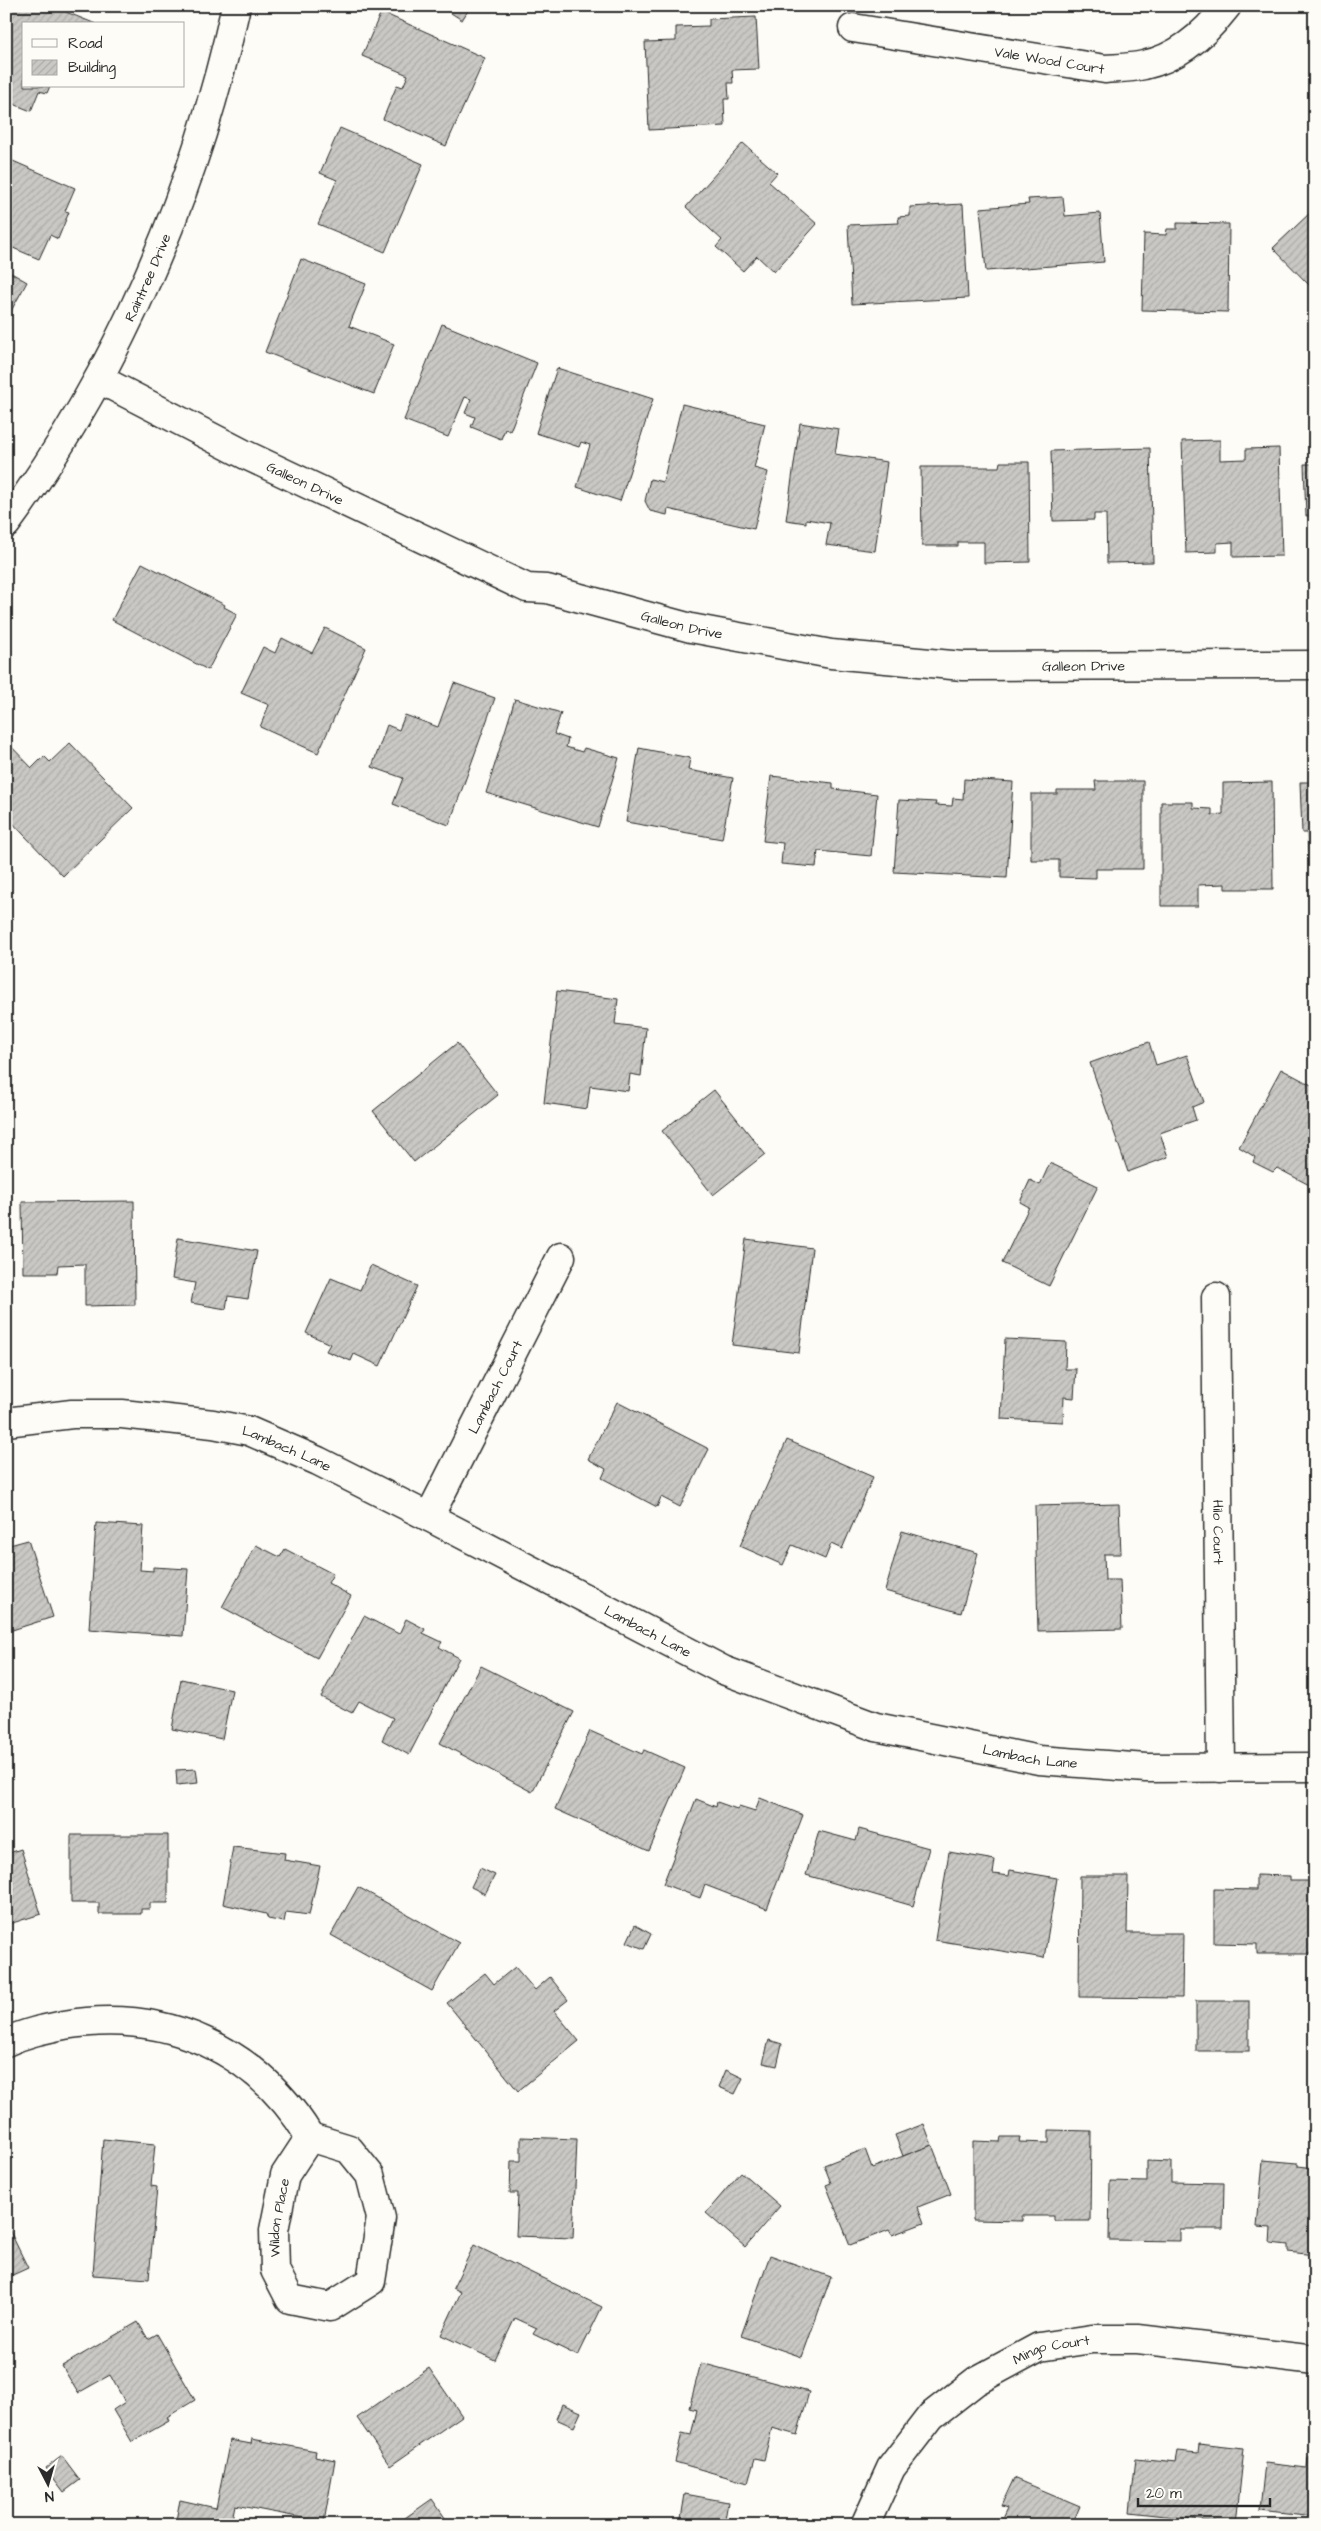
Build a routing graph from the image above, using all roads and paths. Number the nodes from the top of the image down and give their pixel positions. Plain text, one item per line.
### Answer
1 (236, 6) edge
2 (1227, 6) edge
3 (853, 28) dead end
4 (99, 379) junction
5 (6, 524) edge
6 (1315, 665) edge
7 (562, 1257) dead end
8 (1216, 1297) dead end
9 (6, 1422) edge
10 (429, 1516) junction
11 (1315, 1767) edge
12 (1221, 1768) junction
13 (6, 2042) edge
14 (310, 2137) junction
15 (1315, 2360) edge
16 (865, 2525) edge

1 - 4 street, Raintree Drive
2 - 3 street, Vale Wood Court
4 - 5 street, Raintree Drive
4 - 6 street, Galleon Drive
7 - 10 street, Lambach Court
8 - 12 street, Hilo Court
9 - 10 street, Lambach Lane
10 - 12 street, Lambach Lane
11 - 12 street, Lambach Lane
13 - 14 street
14 - 14 street, Wildon Place
15 - 16 street, Mingo Court

